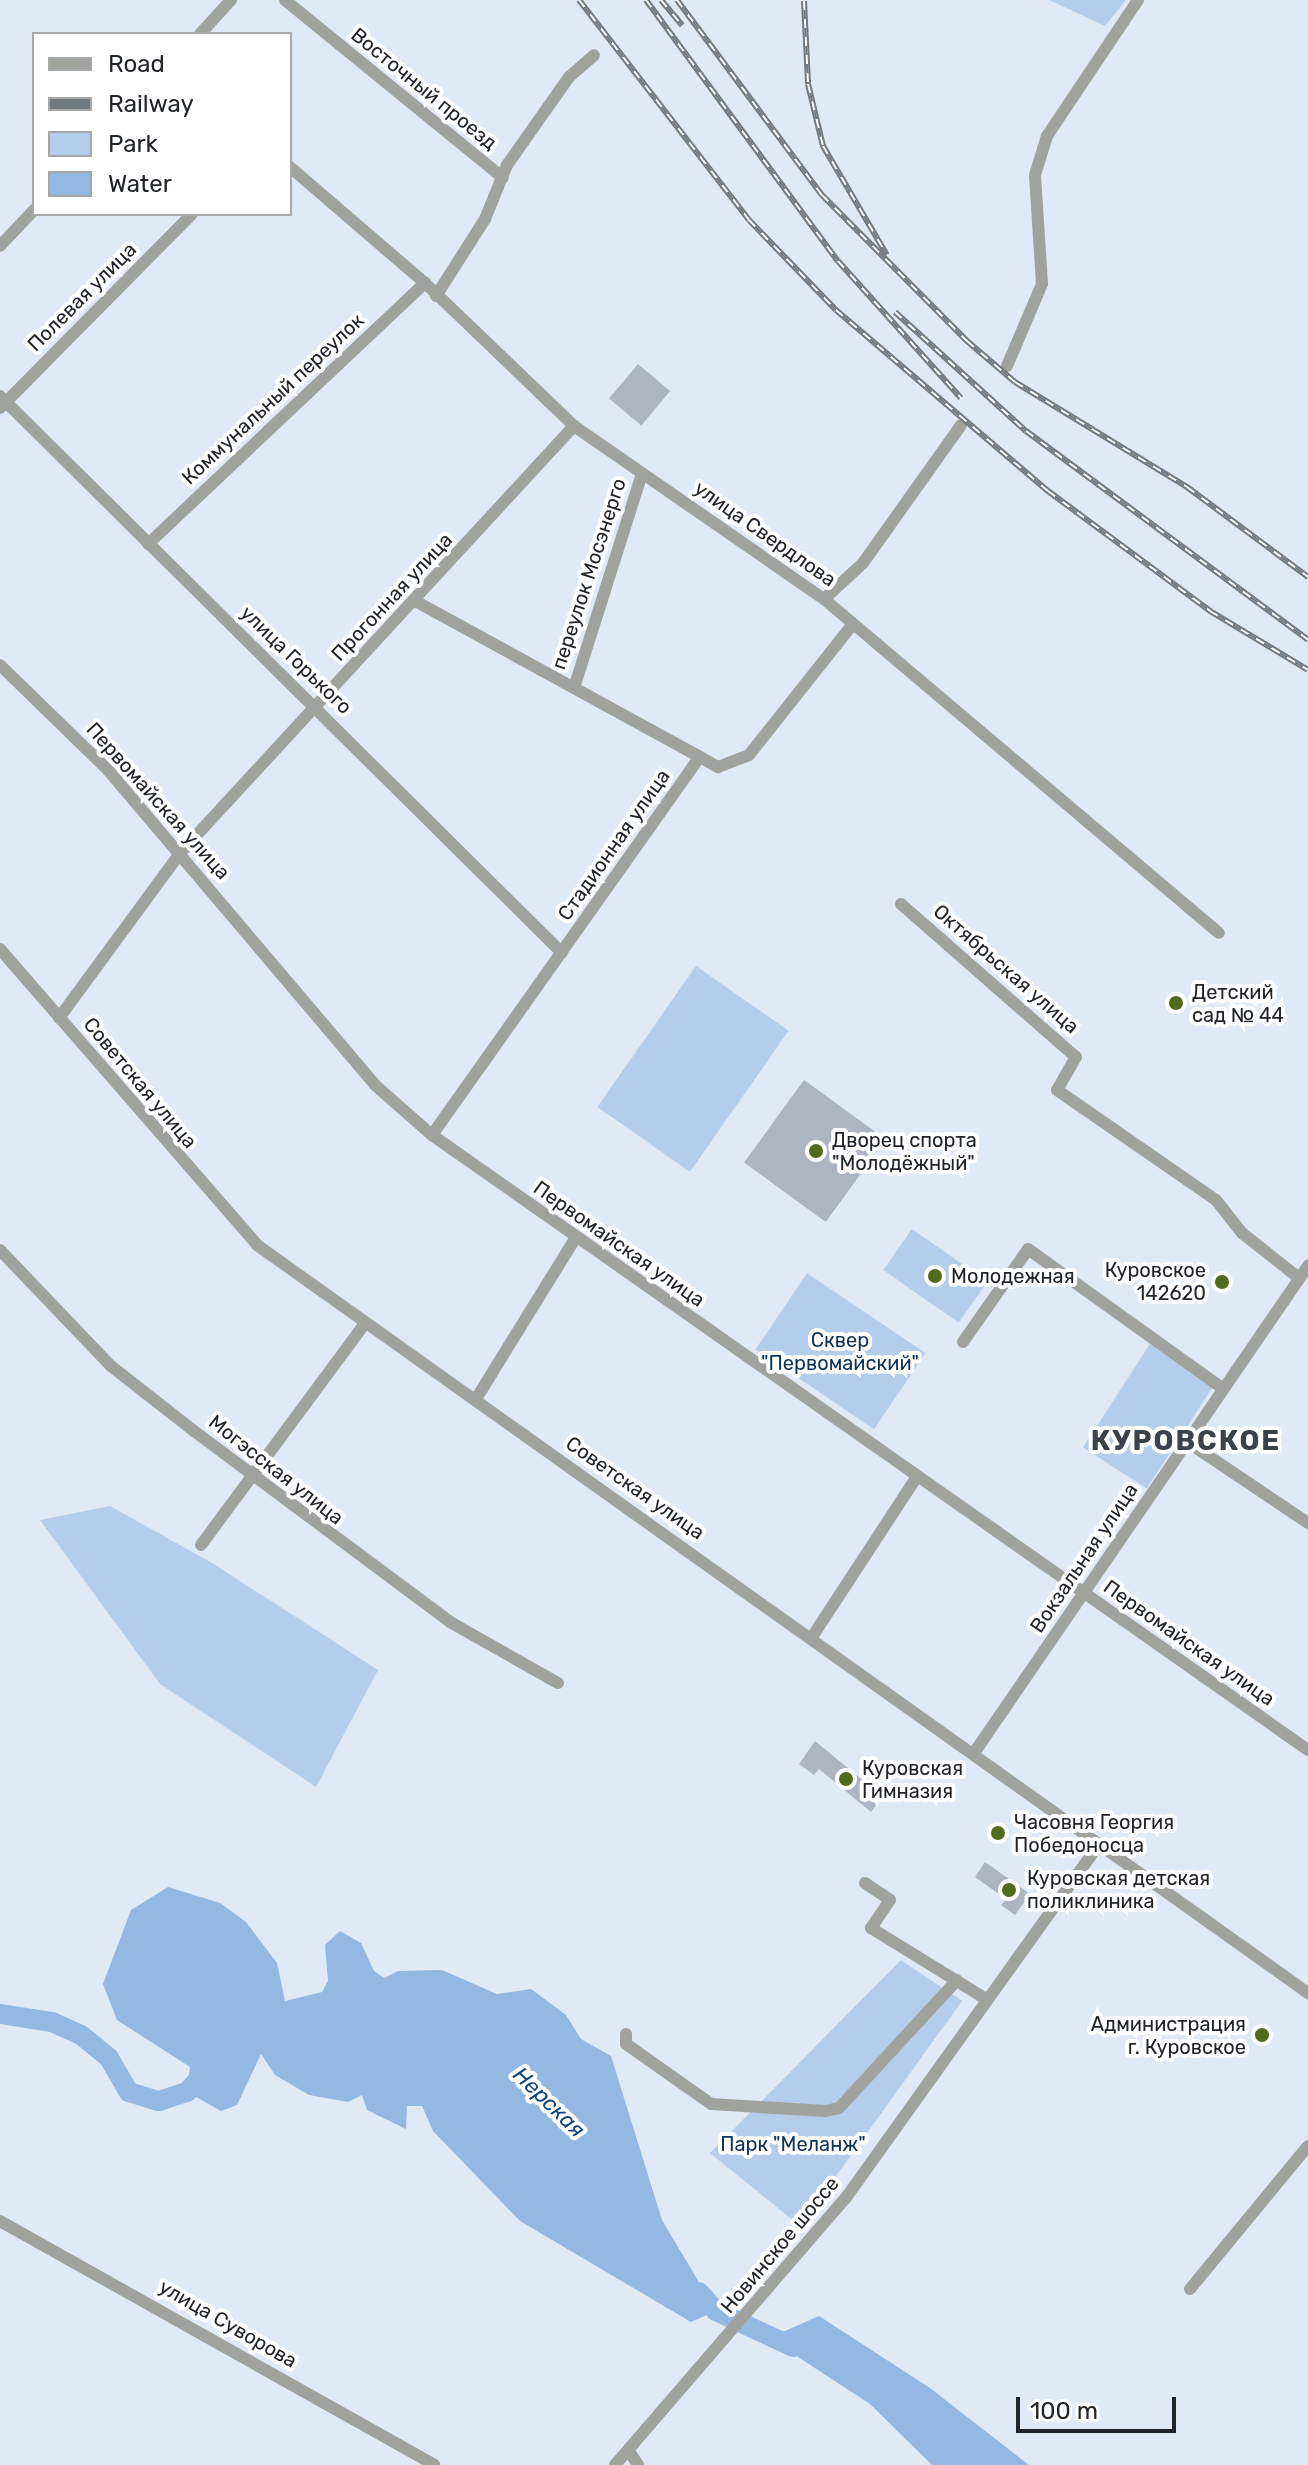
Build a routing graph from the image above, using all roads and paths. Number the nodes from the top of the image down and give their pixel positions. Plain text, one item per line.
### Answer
1 (231, 0) edge
2 (285, 0) edge
3 (1138, 0) edge
4 (202, 32) edge
5 (594, 55) dead end
6 (292, 169) edge
7 (503, 178) junction
8 (32, 212) edge
9 (190, 216) edge
10 (0, 246) edge
11 (425, 283) junction
12 (436, 296) junction
13 (1007, 366) dead end
14 (2, 402) edge
15 (961, 425) dead end
16 (574, 426) junction
17 (642, 473) junction
18 (148, 544) junction
19 (824, 599) junction
20 (417, 602) junction
21 (852, 625) junction
22 (0, 665) edge
23 (574, 688) junction
24 (316, 707) junction
25 (700, 757) junction
26 (181, 852) junction
27 (901, 904) dead end
28 (1219, 933) dead end
29 (0, 949) edge
30 (562, 953) junction
31 (59, 1018) junction
32 (432, 1135) junction
33 (575, 1239) junction
34 (0, 1250) edge
35 (1308, 1266) edge
36 (1299, 1278) junction
37 (364, 1325) junction
38 (963, 1342) dead end
39 (1222, 1388) junction
40 (476, 1399) junction
41 (1186, 1441) junction
42 (251, 1476) junction
43 (916, 1478) junction
44 (1308, 1523) edge
45 (201, 1545) dead end
46 (1084, 1595) junction
47 (812, 1637) junction
48 (558, 1683) dead end
49 (1308, 1750) edge
50 (974, 1753) junction
51 (1099, 1844) junction
52 (865, 1883) dead end
53 (957, 1980) junction
54 (1308, 1993) edge
55 (986, 1999) junction
56 (626, 2034) dead end
57 (1308, 2146) edge
58 (0, 2221) edge
59 (1190, 2289) dead end
60 (629, 2451) junction
61 (434, 2465) edge
62 (615, 2465) edge
63 (638, 2465) edge

1 - 4 street
2 - 7 street, Восточный проезд
3 - 13 street
5 - 7 street
6 - 11 street, улица Свердлова
7 - 12 street
8 - 10 street
9 - 14 street, Полевая улица
11 - 12 street, улица Свердлова
11 - 18 street, Коммунальный переулок
12 - 16 street, улица Свердлова
14 - 18 street, улица Горького
15 - 19 street
16 - 17 street, улица Свердлова
16 - 20 street, Прогонная улица
17 - 19 street, улица Свердлова
17 - 23 street, переулок Мосэнерго
18 - 24 street, улица Горького
19 - 21 street, улица Свердлова
20 - 23 street
20 - 24 street, Прогонная улица
21 - 25 street
21 - 28 street, улица Свердлова
22 - 26 street, Первомайская улица
23 - 25 street
24 - 26 street, Прогонная улица
24 - 30 street, улица Горького
25 - 30 street, Стадионная улица
26 - 31 street, Прогонная улица
26 - 32 street, Первомайская улица
27 - 36 street, Октябрьская улица
29 - 31 street, Советская улица
30 - 32 street, Стадионная улица
31 - 37 street, Советская улица
32 - 33 street, Первомайская улица
33 - 40 street
33 - 43 street, Первомайская улица
34 - 42 street, Могэсская улица
35 - 36 street, Вокзальная улица
36 - 39 street, Вокзальная улица
37 - 40 street, Советская улица
37 - 42 street
38 - 39 street
39 - 41 street, Вокзальная улица
40 - 47 street, Советская улица
41 - 44 street
41 - 46 street, Вокзальная улица
42 - 45 street
42 - 48 street, Могэсская улица
43 - 46 street, Первомайская улица
43 - 47 street
46 - 49 street, Первомайская улица
46 - 50 street, Вокзальная улица
47 - 50 street, Советская улица
50 - 51 street, Советская улица
51 - 54 street, Советская улица
51 - 55 street, Новинское шоссе
52 - 53 street
53 - 55 street
53 - 56 street
55 - 60 street, Новинское шоссе
57 - 59 street
58 - 61 street, улица Суворова
60 - 62 street, Новинское шоссе
60 - 63 street

